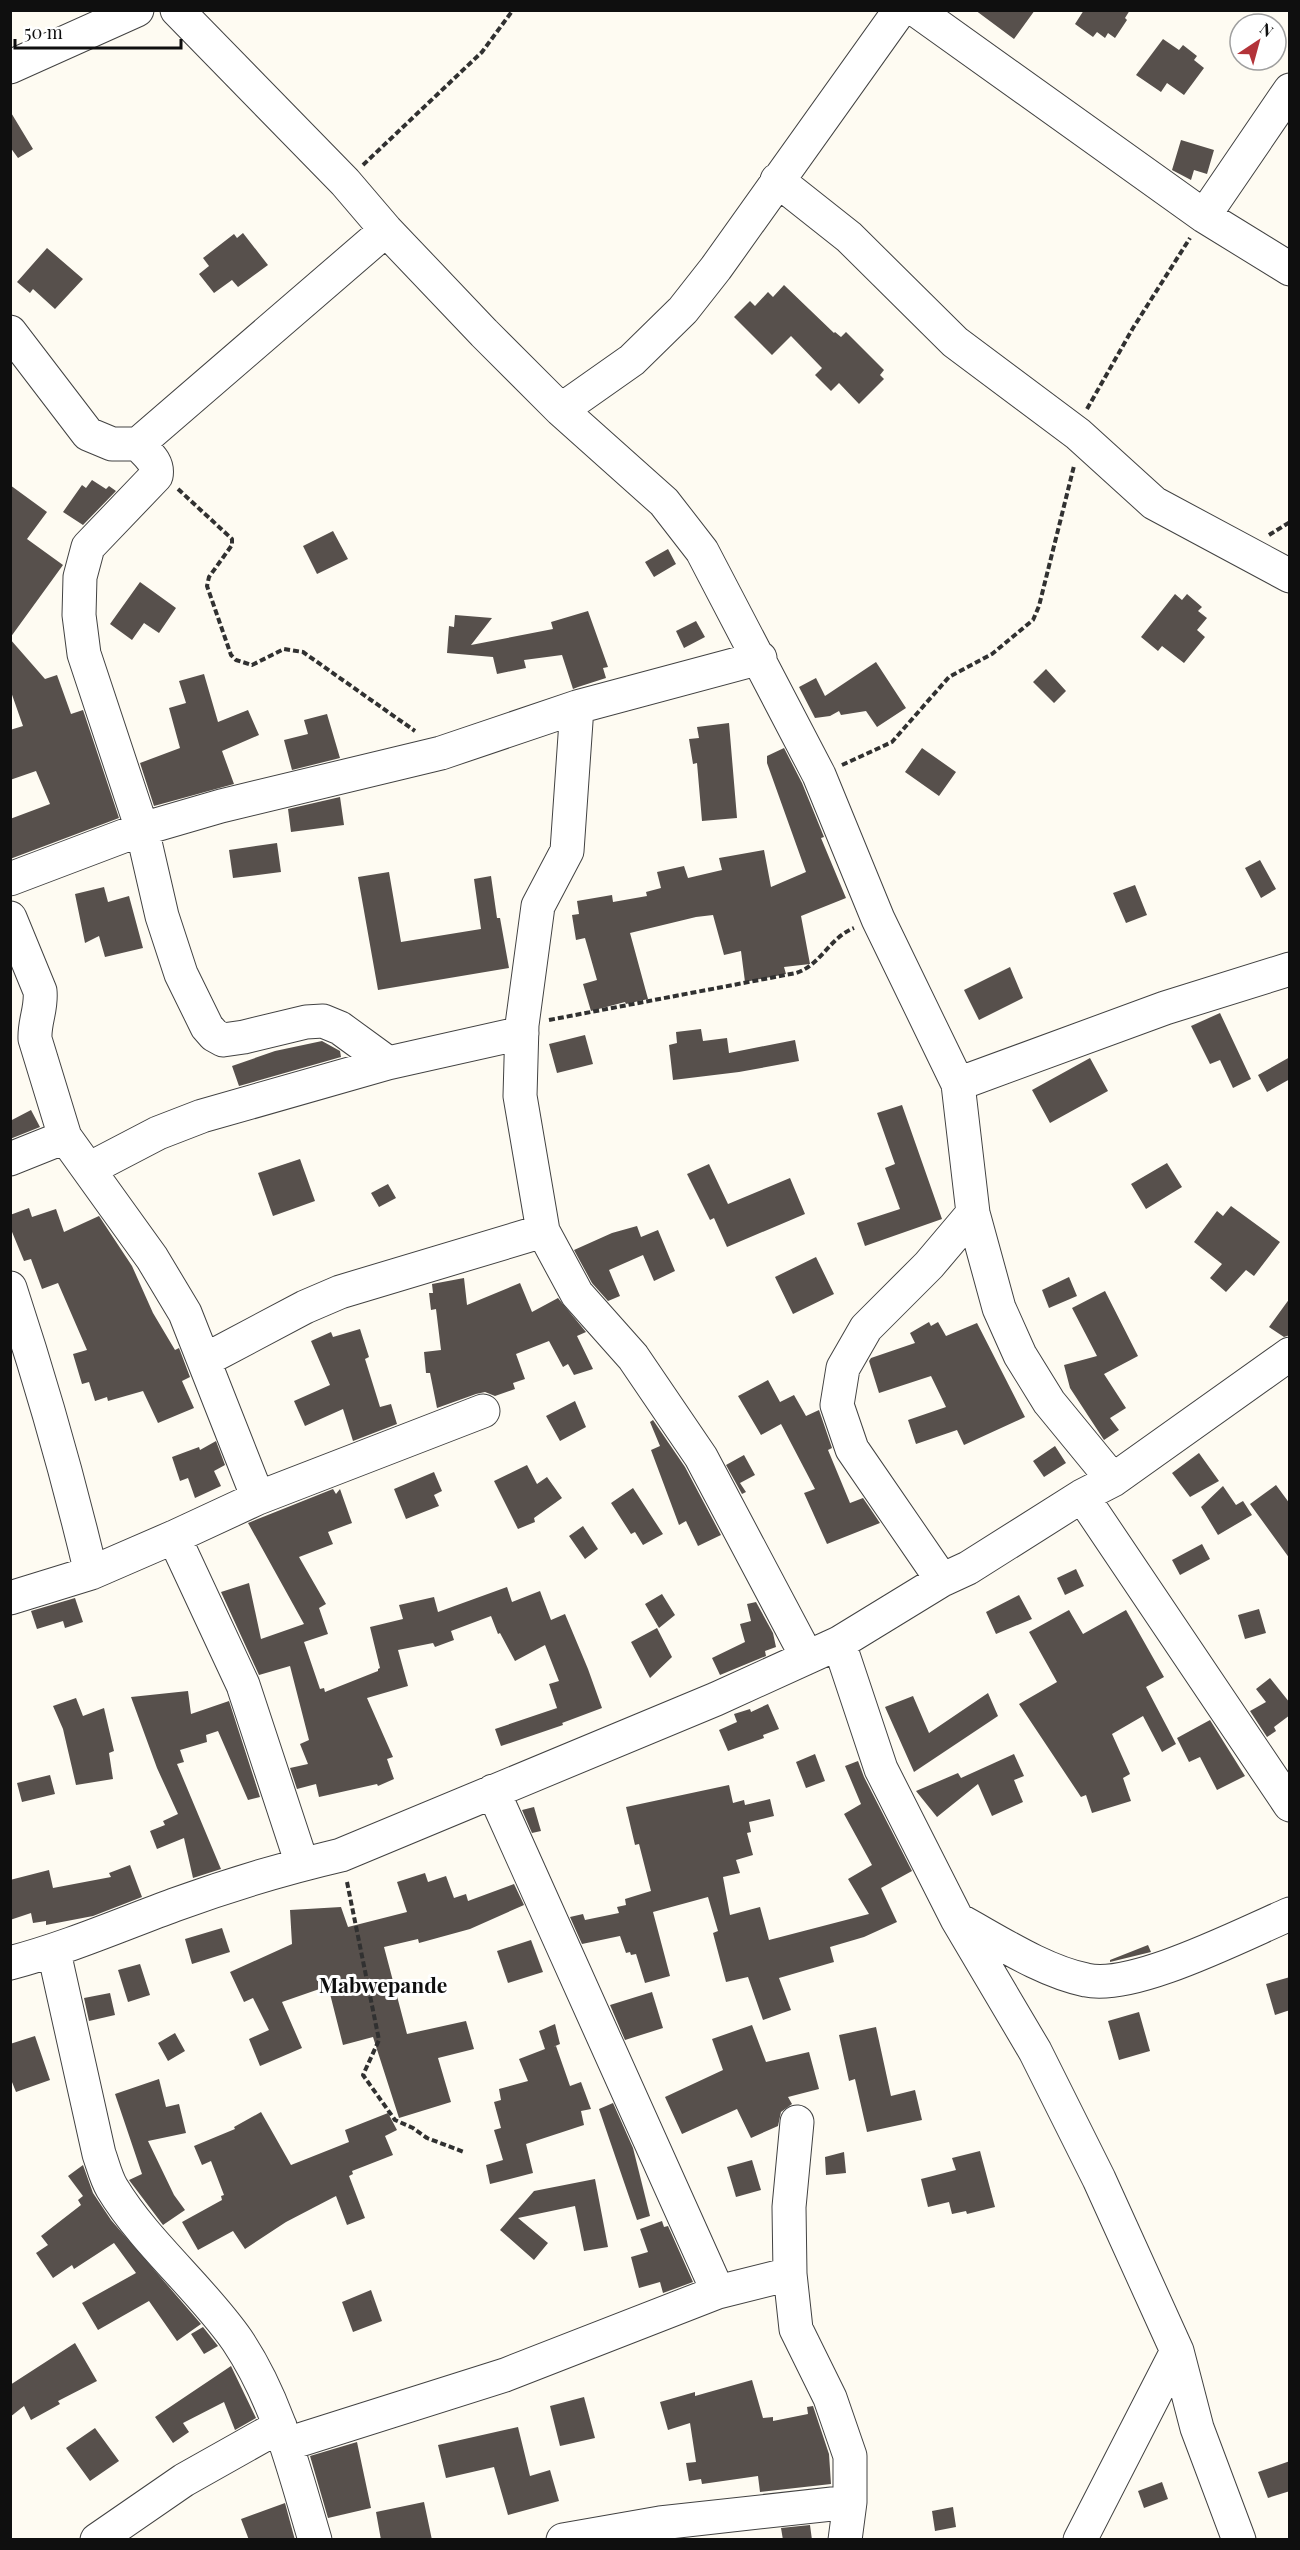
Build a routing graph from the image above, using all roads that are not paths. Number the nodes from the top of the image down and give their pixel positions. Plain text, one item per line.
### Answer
1 (137, 10) edge
2 (177, 10) edge
3 (900, 10) edge
4 (916, 10) edge
5 (10, 67) edge
6 (1290, 90) edge
7 (777, 180) junction
8 (1204, 216) junction
9 (386, 230) junction
10 (1290, 269) edge
11 (10, 332) edge
12 (561, 410) junction
13 (138, 444) junction
14 (1290, 576) edge
15 (760, 658) junction
16 (577, 707) junction
17 (142, 829) junction
18 (10, 879) edge
19 (10, 918) edge
20 (1290, 969) edge
21 (522, 1029) junction
22 (388, 1064) junction
23 (958, 1084) junction
24 (65, 1137) junction
25 (10, 1159) edge
26 (89, 1169) junction
27 (973, 1213) junction
28 (543, 1231) junction
29 (10, 1288) edge
30 (1290, 1354) edge
31 (205, 1360) junction
32 (483, 1411) dead end
33 (1113, 1480) junction
34 (1082, 1496) junction
35 (258, 1497) junction
36 (174, 1538) junction
37 (91, 1573) junction
38 (942, 1580) junction
39 (10, 1598) edge
40 (839, 1643) junction
41 (807, 1657) junction
42 (493, 1791) junction
43 (1290, 1804) edge
44 (302, 1864) junction
45 (1290, 1914) edge
46 (957, 1919) junction
47 (54, 1952) junction
48 (10, 1963) edge
49 (797, 2122) dead end
50 (790, 2274) junction
51 (718, 2292) junction
52 (1178, 2351) junction
53 (284, 2435) junction
54 (850, 2502) junction
55 (97, 2540) edge
56 (315, 2540) edge
57 (563, 2540) edge
58 (845, 2540) edge
59 (1080, 2540) edge
60 (1239, 2540) edge

1 - 5 street
2 - 9 street
3 - 7 street
4 - 8 street
6 - 8 street
7 - 12 street
7 - 14 street
8 - 10 street
9 - 12 street
9 - 13 street
11 - 13 street
12 - 15 street
13 - 17 street
15 - 16 street
15 - 23 street
16 - 17 street
16 - 21 street
17 - 18 street
17 - 22 street
19 - 24 street
20 - 23 street
21 - 22 street
21 - 28 street
22 - 26 street
23 - 27 street
24 - 25 street
24 - 26 street
26 - 31 street
27 - 33 street
27 - 38 street
28 - 31 street
28 - 41 street
29 - 37 street
30 - 33 street
31 - 35 street
32 - 35 street
33 - 34 street
34 - 38 street
34 - 43 street
35 - 36 street
36 - 37 street
36 - 44 street
37 - 39 street
38 - 40 street
40 - 41 street
40 - 46 street
41 - 42 street
42 - 44 street
42 - 51 street
44 - 47 street
45 - 46 street
46 - 52 street
47 - 48 street
47 - 53 street
49 - 50 street
50 - 51 street
50 - 54 street
51 - 53 street
52 - 59 street
52 - 60 street
53 - 55 street
53 - 56 street
54 - 57 street
54 - 58 street

